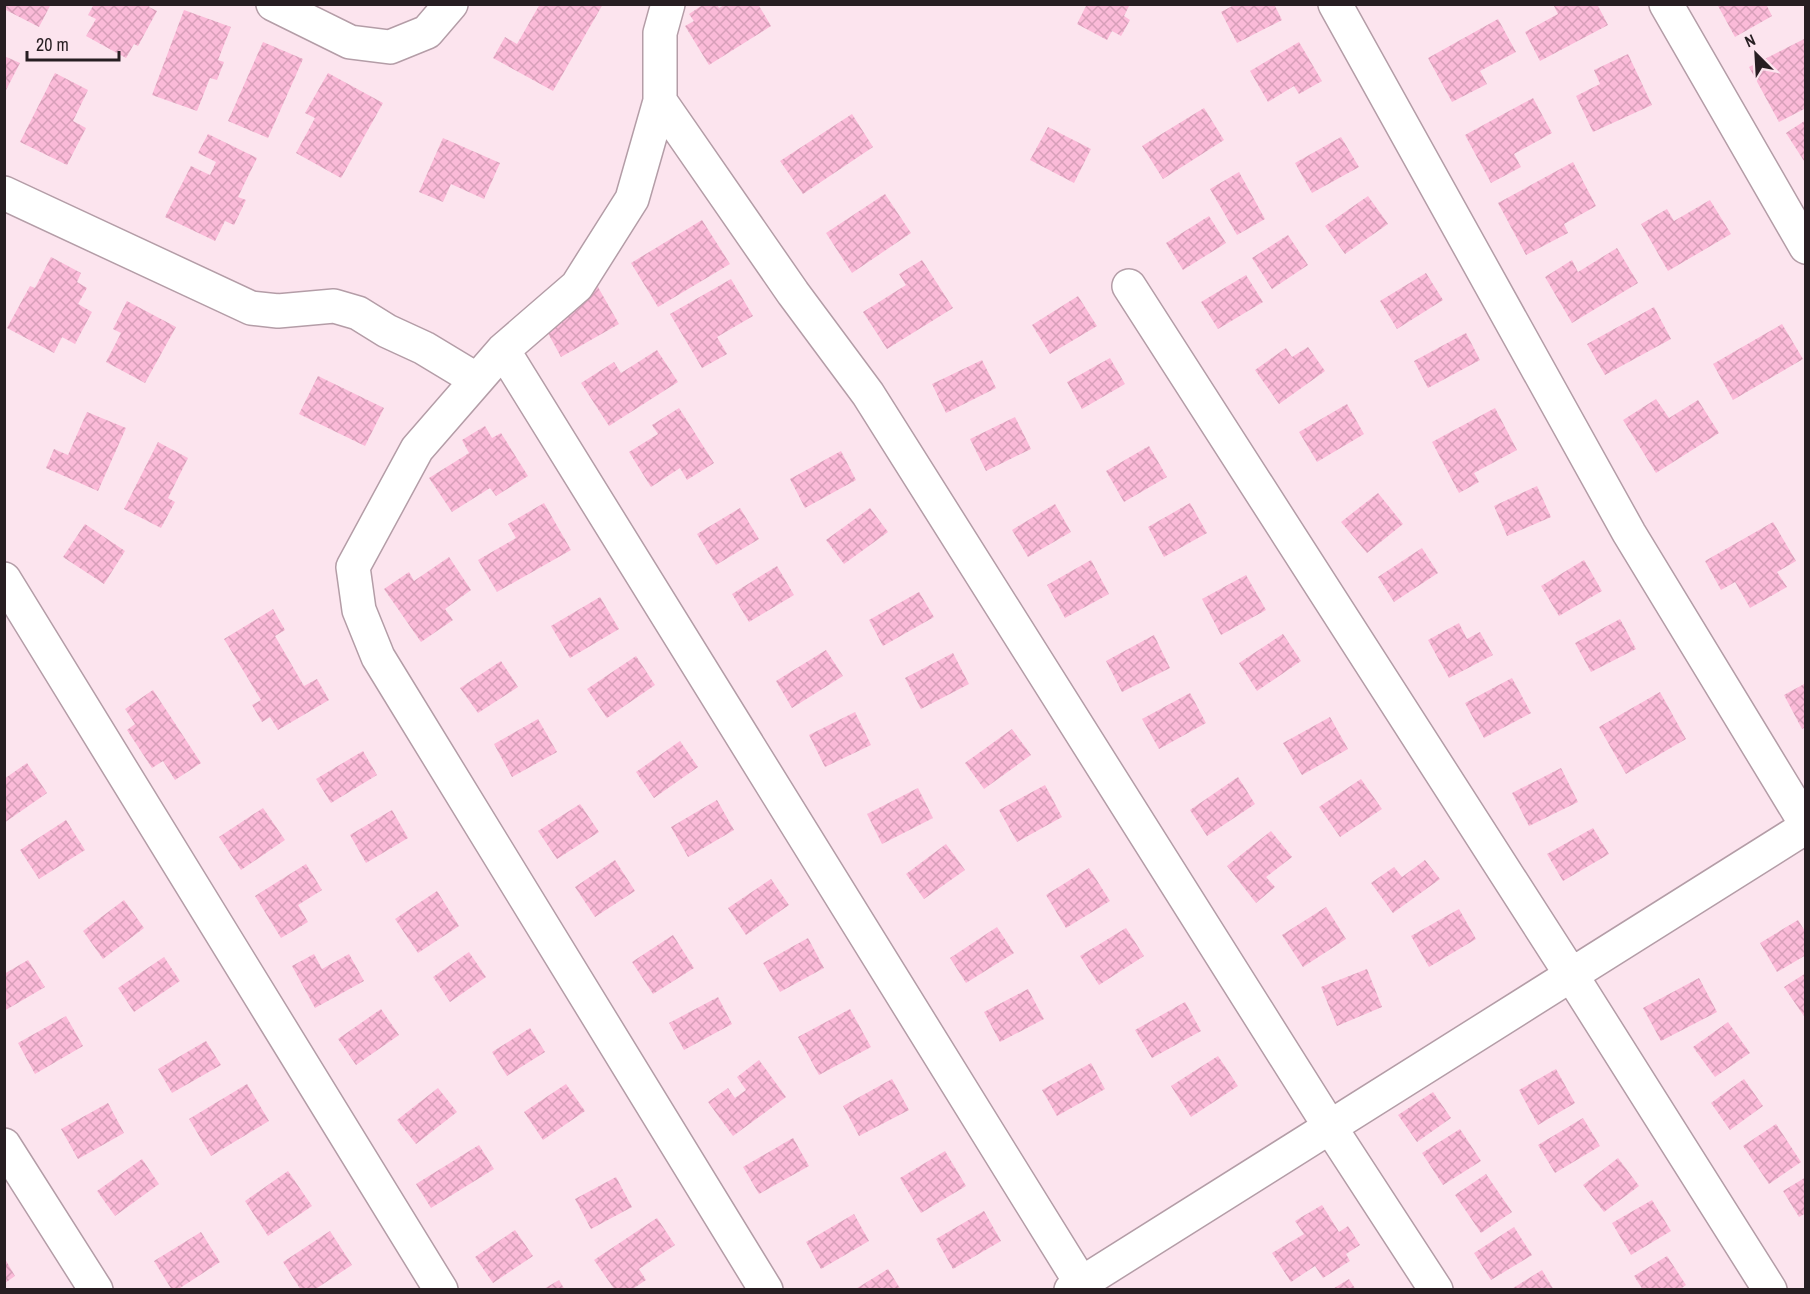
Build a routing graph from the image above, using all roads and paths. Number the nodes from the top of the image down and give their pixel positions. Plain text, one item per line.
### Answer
1 (273, 4) edge
2 (450, 4) edge
3 (668, 4) edge
4 (1335, 4) edge
5 (1666, 4) edge
6 (660, 100) junction
7 (4, 193) edge
8 (1806, 247) edge
9 (1129, 286) dead end
10 (502, 350) junction
11 (477, 380) junction
12 (4, 579) edge
13 (1806, 826) edge
14 (1570, 974) junction
15 (1330, 1127) junction
16 (4, 1145) edge
17 (1095, 1282) edge
18 (96, 1290) edge
19 (441, 1290) edge
20 (766, 1290) edge
21 (1436, 1290) edge
22 (1770, 1290) edge

1 - 2 street
3 - 6 street
4 - 13 street
5 - 8 street
6 - 10 street
6 - 15 street
7 - 11 street
9 - 14 street
10 - 11 street
10 - 17 street
11 - 20 street
12 - 19 street
13 - 14 street
14 - 15 street
14 - 22 street
15 - 17 street
15 - 21 street
16 - 18 street

